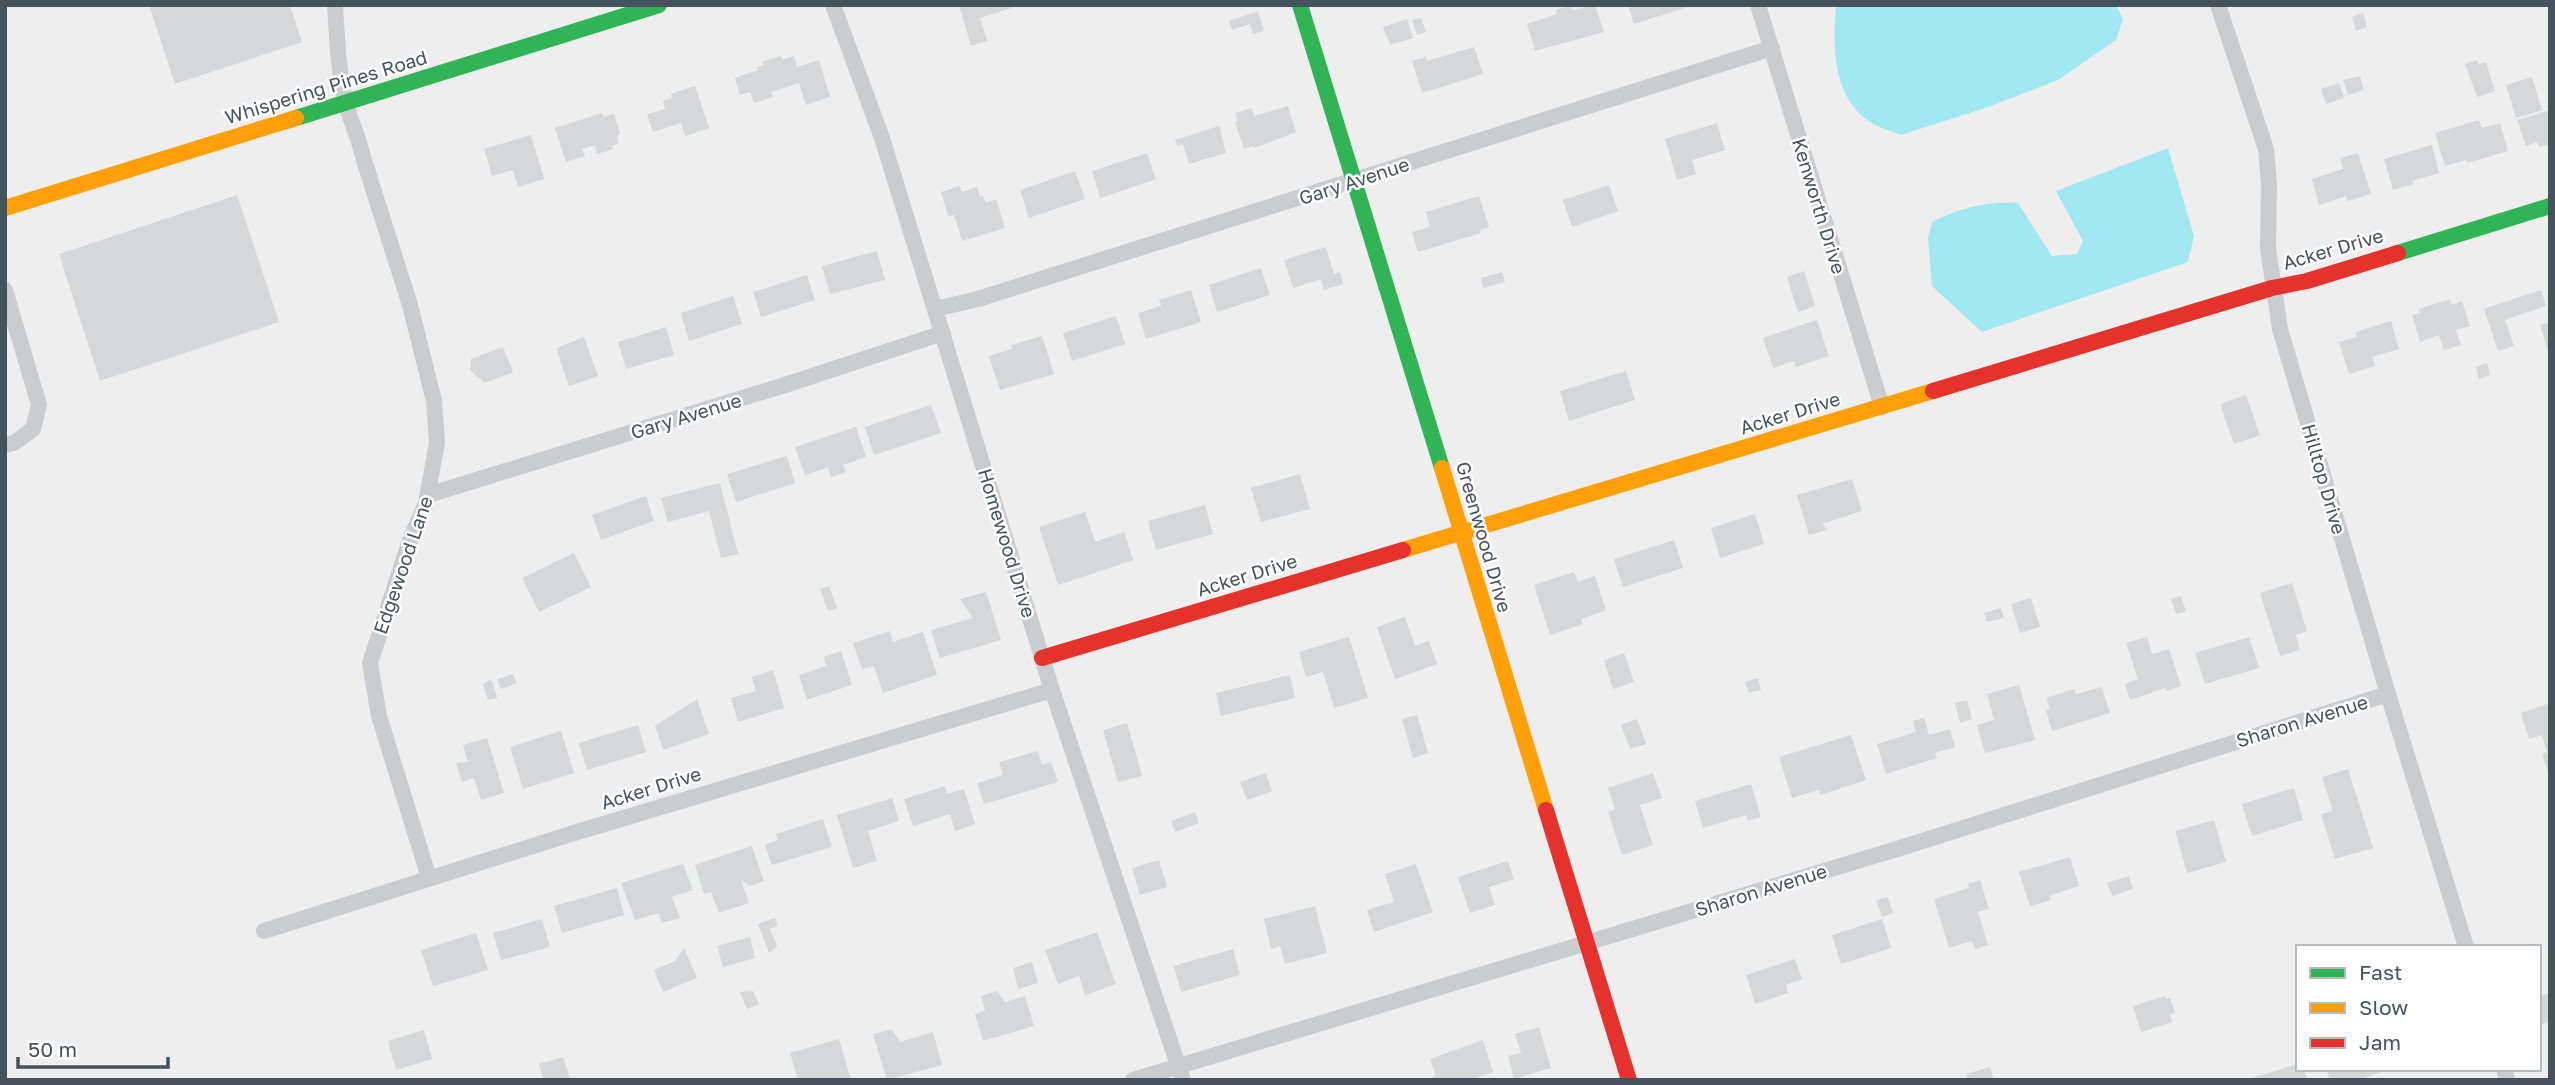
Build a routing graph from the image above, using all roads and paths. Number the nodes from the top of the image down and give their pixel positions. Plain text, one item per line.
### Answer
1 (335, 5) edge
2 (659, 5) edge
3 (834, 5) edge
4 (1300, 5) edge
5 (1758, 5) edge
6 (2218, 5) edge
7 (1772, 48) junction
8 (346, 103) junction
9 (1352, 182) junction
10 (2550, 206) edge
11 (5, 208) edge
12 (2272, 288) junction
13 (5, 289) edge
14 (935, 309) junction
15 (943, 333) junction
16 (1882, 407) junction
17 (5, 445) edge
18 (428, 495) junction
19 (1461, 534) junction
20 (1042, 658) junction
21 (1052, 690) junction
22 (2388, 694) junction
23 (429, 878) junction
24 (264, 931) dead end
25 (1586, 943) junction
26 (2465, 945) edge
27 (1181, 1073) edge
28 (1133, 1080) edge
29 (1629, 1080) edge

1 - 8 street, Edgewood Lane
2 - 8 street, Whispering Pines Road
3 - 14 street, Homewood Drive
4 - 9 street, Greenwood Drive
5 - 7 street, Kenworth Drive
6 - 12 street, Hilltop Drive
7 - 9 street, Gary Avenue
7 - 16 street, Kenworth Drive
8 - 11 street, Whispering Pines Road
8 - 18 street, Edgewood Lane
9 - 14 street, Gary Avenue
9 - 19 street, Greenwood Drive
10 - 12 street, Acker Drive
12 - 16 street, Acker Drive
12 - 22 street, Hilltop Drive
13 - 17 street
14 - 15 street, Homewood Drive
15 - 18 street, Gary Avenue
15 - 20 street, Homewood Drive
16 - 19 street, Acker Drive
18 - 23 street, Edgewood Lane
19 - 20 street, Acker Drive
19 - 25 street, Greenwood Drive
20 - 21 street, Homewood Drive
21 - 23 street, Acker Drive
21 - 27 street, Homewood Drive
22 - 25 street, Sharon Avenue
22 - 26 street, Hilltop Drive
23 - 24 street, Acker Drive
25 - 27 street, Sharon Avenue
25 - 29 street, Greenwood Drive
27 - 28 street, Sharon Avenue

